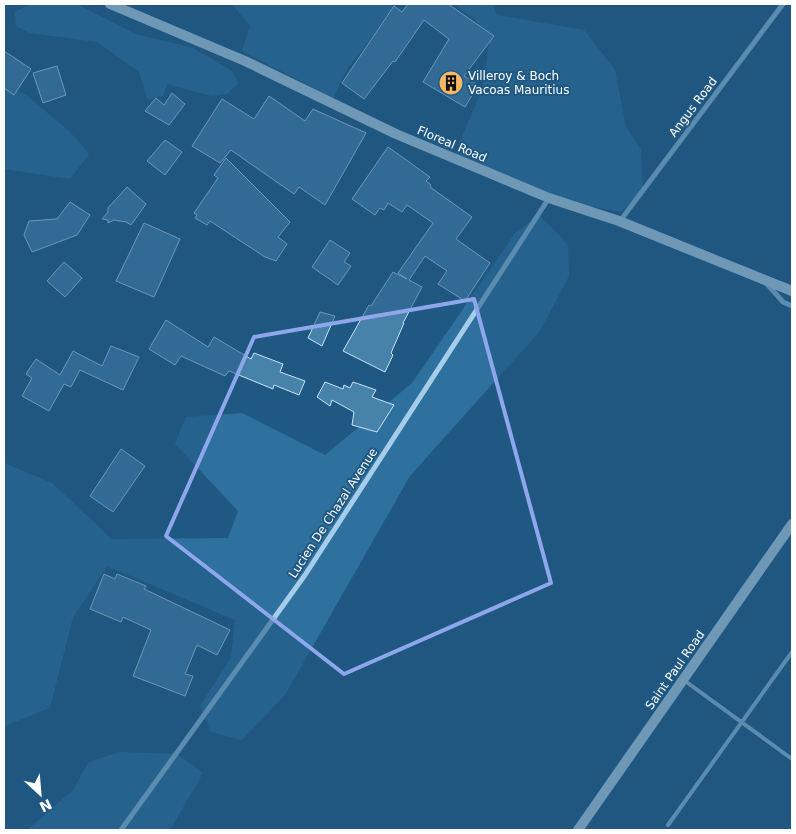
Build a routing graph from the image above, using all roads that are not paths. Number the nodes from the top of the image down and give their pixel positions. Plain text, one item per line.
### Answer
1 (110, 4) edge
2 (783, 4) edge
3 (549, 198) junction
4 (619, 221) junction
5 (762, 279) junction
6 (792, 291) edge
7 (792, 306) edge
8 (792, 524) edge
9 (792, 652) edge
10 (683, 679) junction
11 (742, 721) junction
12 (792, 759) edge
13 (668, 825) dead end
14 (121, 830) edge
15 (578, 830) edge

1 - 3 main road, Floreal Road
2 - 4 street, Angus Road
3 - 4 main road, Floreal Road
3 - 14 street, Lucien De Chazal Avenue
4 - 5 main road, Floreal Road
5 - 6 main road, Floreal Road
5 - 7 street
8 - 10 main road, Saint Paul Road
9 - 11 lane
10 - 11 lane
10 - 15 main road, Saint Paul Road
11 - 12 lane
11 - 13 lane

